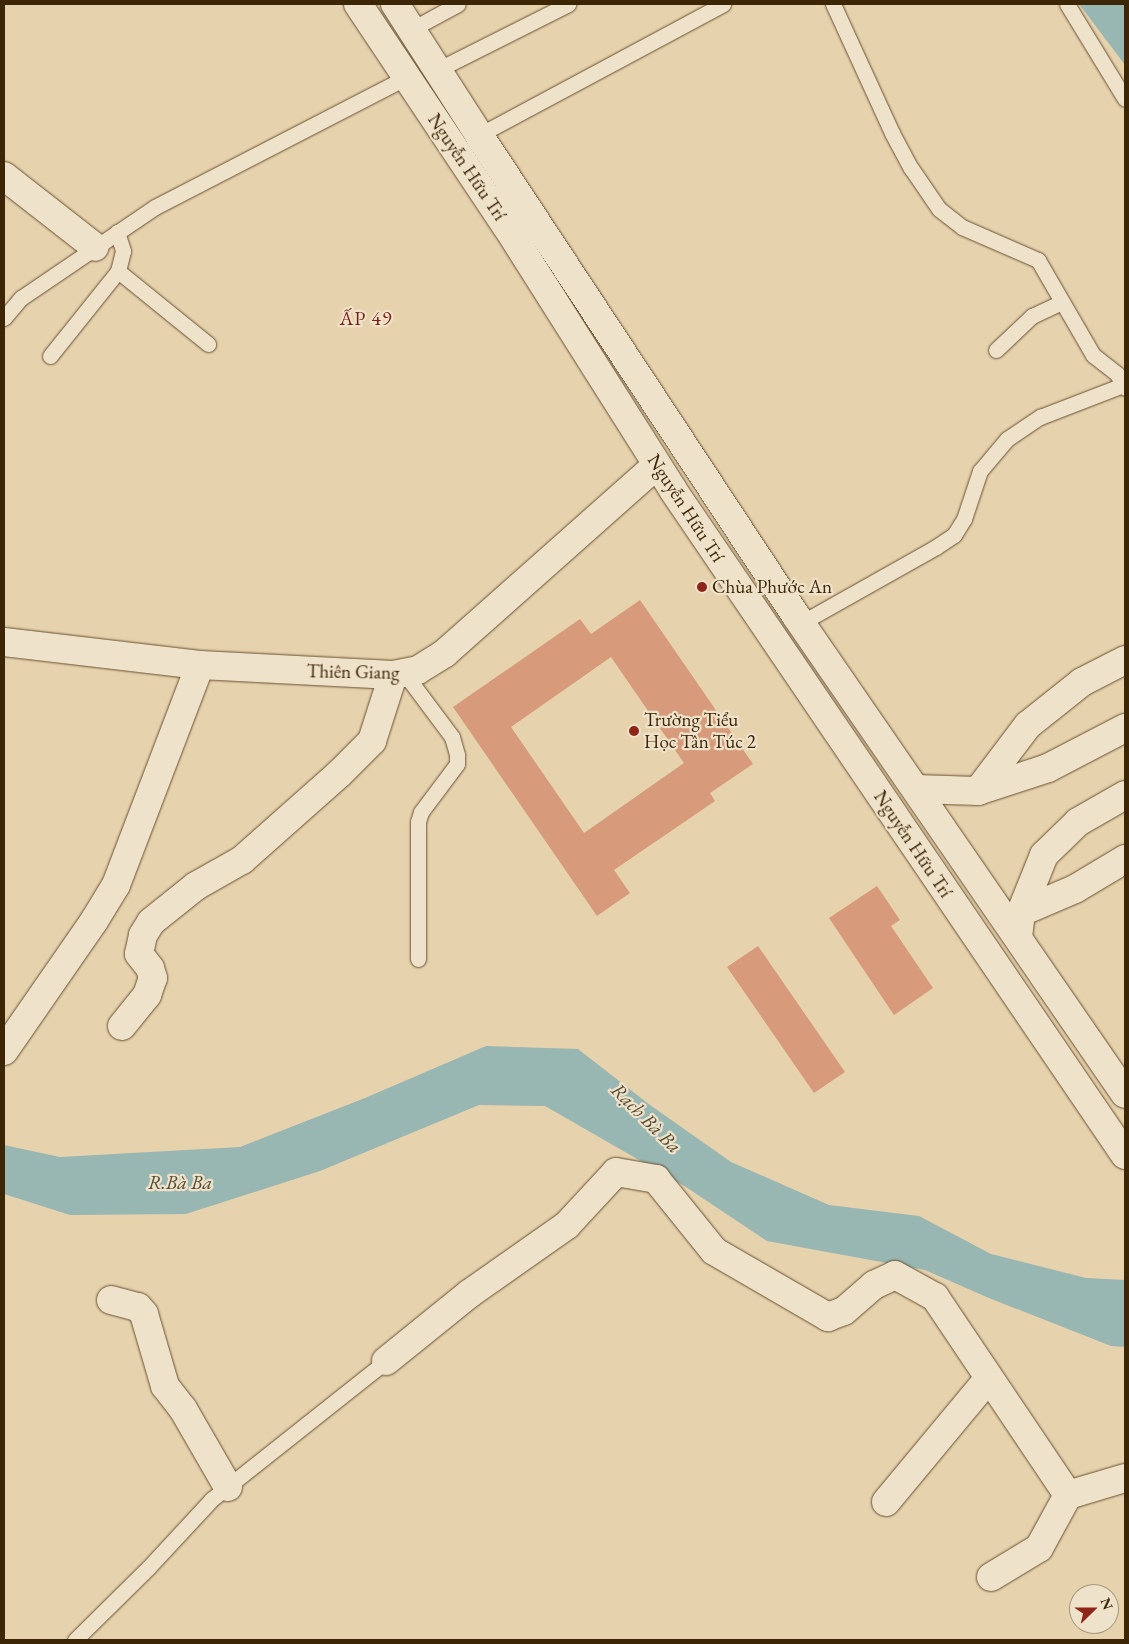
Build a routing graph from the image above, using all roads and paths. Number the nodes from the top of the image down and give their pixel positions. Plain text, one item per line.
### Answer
1 (358, 4) edge
2 (395, 4) edge
3 (458, 4) edge
4 (568, 4) edge
5 (724, 4) edge
6 (833, 4) edge
7 (1066, 4) edge
8 (412, 29) junction
9 (437, 70) junction
10 (407, 77) junction
11 (1125, 99) edge
12 (479, 135) junction
13 (4, 176) edge
14 (117, 232) junction
15 (95, 248) junction
16 (118, 271) junction
17 (1062, 302) junction
18 (4, 318) edge
19 (208, 344) dead end
20 (996, 350) dead end
21 (50, 356) dead end
22 (1124, 386) edge
23 (657, 465) junction
24 (801, 623) junction
25 (4, 642) edge
26 (1125, 660) edge
27 (200, 665) junction
28 (399, 674) junction
29 (1125, 728) edge
30 (916, 789) junction
31 (978, 791) junction
32 (1125, 795) edge
33 (1125, 859) edge
34 (1020, 924) junction
35 (418, 959) dead end
36 (122, 1026) dead end
37 (4, 1051) edge
38 (1125, 1094) edge
39 (1125, 1155) edge
40 (111, 1300) dead end
41 (386, 1361) joint
42 (989, 1378) junction
43 (1125, 1478) edge
44 (228, 1487) junction
45 (1068, 1495) junction
46 (886, 1502) dead end
47 (991, 1576) dead end
48 (75, 1640) edge

1 - 10 street, Nguyễn Hữu Trí
2 - 8 street, Nguyễn Hữu Trí
3 - 8 lane
4 - 9 lane
5 - 12 lane
6 - 17 lane
7 - 11 lane
8 - 9 street, Nguyễn Hữu Trí
9 - 12 street, Nguyễn Hữu Trí
10 - 14 lane
10 - 23 street, Nguyễn Hữu Trí
12 - 24 street, Nguyễn Hữu Trí
13 - 15 street
14 - 15 lane
14 - 16 lane
15 - 18 lane
16 - 19 lane
16 - 21 lane
17 - 20 lane
17 - 22 lane
22 - 24 lane
23 - 28 street, Thiên Giang
23 - 39 street, Nguyễn Hữu Trí
24 - 30 street, Nguyễn Hữu Trí
25 - 27 street, Thiên Giang
26 - 31 street
27 - 28 street, Thiên Giang
27 - 37 street
28 - 35 lane
28 - 36 street
29 - 31 street
30 - 31 street
30 - 34 street, Nguyễn Hữu Trí
32 - 34 street
33 - 34 street
34 - 38 street, Nguyễn Hữu Trí
40 - 44 street
41 - 42 street
41 - 44 lane
42 - 45 street
42 - 46 street
43 - 45 street
44 - 48 lane
45 - 47 street

